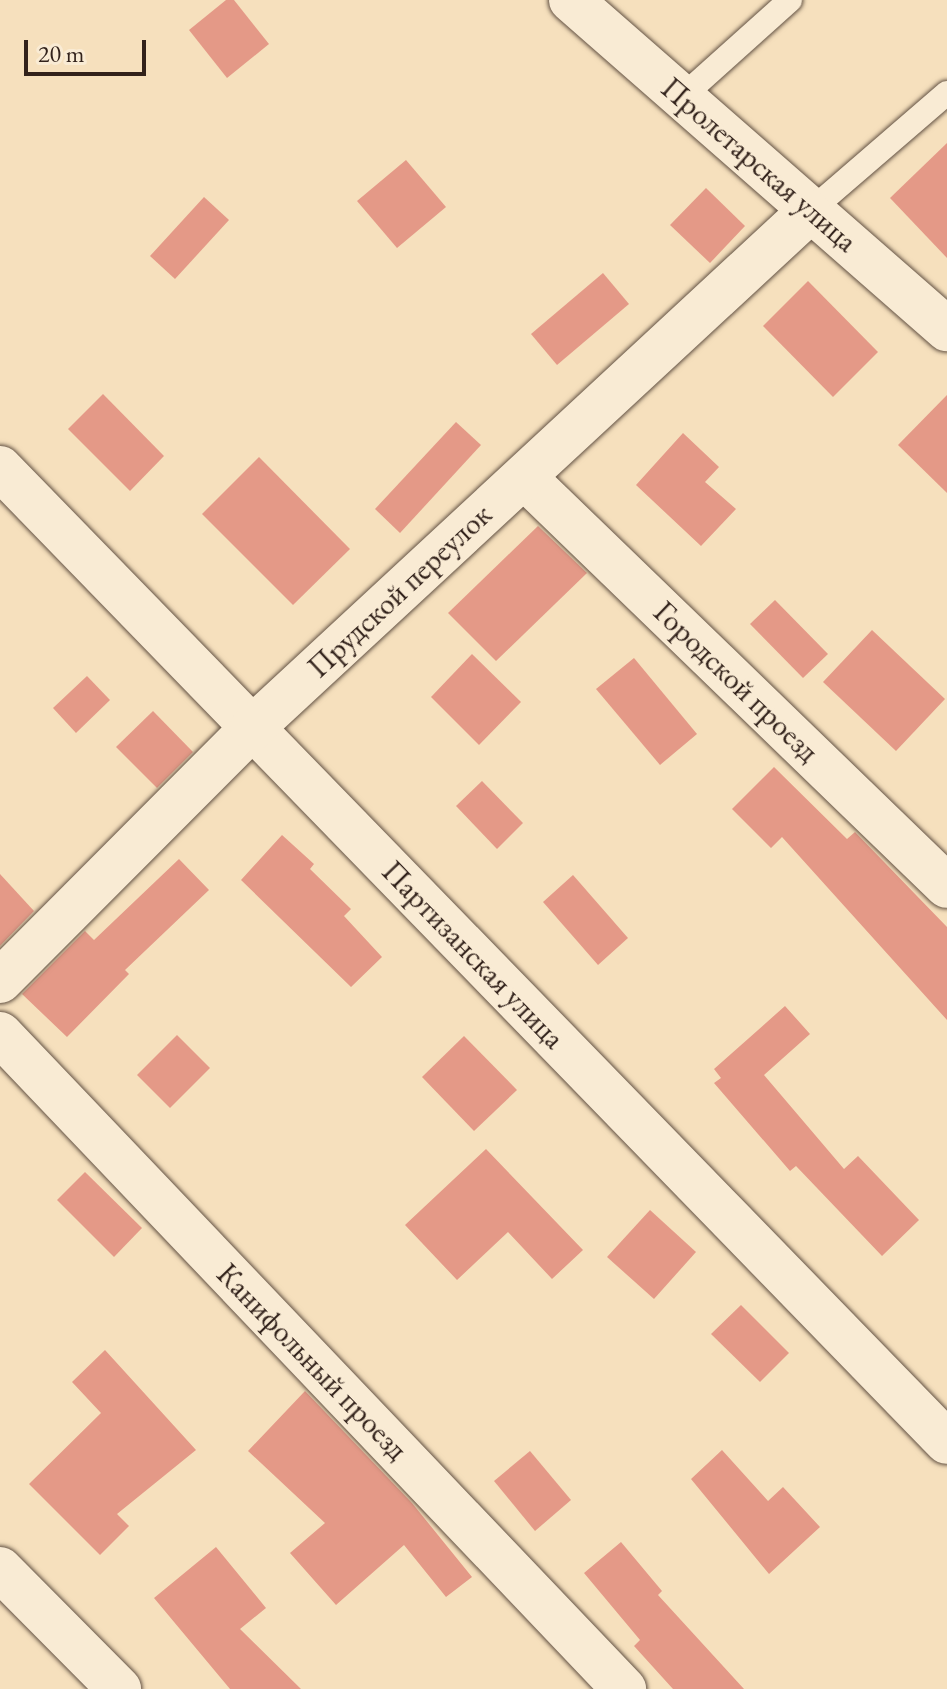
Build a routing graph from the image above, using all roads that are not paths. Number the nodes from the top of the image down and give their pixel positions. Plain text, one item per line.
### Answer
1 (571, 0) edge
2 (790, 0) edge
3 (947, 93) edge
4 (682, 97) junction
5 (809, 212) junction
6 (947, 329) edge
7 (0, 468) edge
8 (524, 477) junction
9 (252, 728) junction
10 (947, 886) edge
11 (0, 981) edge
12 (0, 1034) edge
13 (947, 1442) edge
14 (0, 1569) edge
15 (119, 1689) edge
16 (624, 1689) edge

1 - 4 street, Пролетарская улица
2 - 4 lane
3 - 5 lane
4 - 5 street, Пролетарская улица
5 - 6 street, Пролетарская улица
5 - 8 street, Прудской переулок
7 - 9 street, Партизанская улица
8 - 9 street, Прудской переулок
8 - 10 street, Городской проезд
9 - 11 street, Прудской переулок
9 - 13 street, Партизанская улица
12 - 16 street, Канифольный проезд
14 - 15 street

